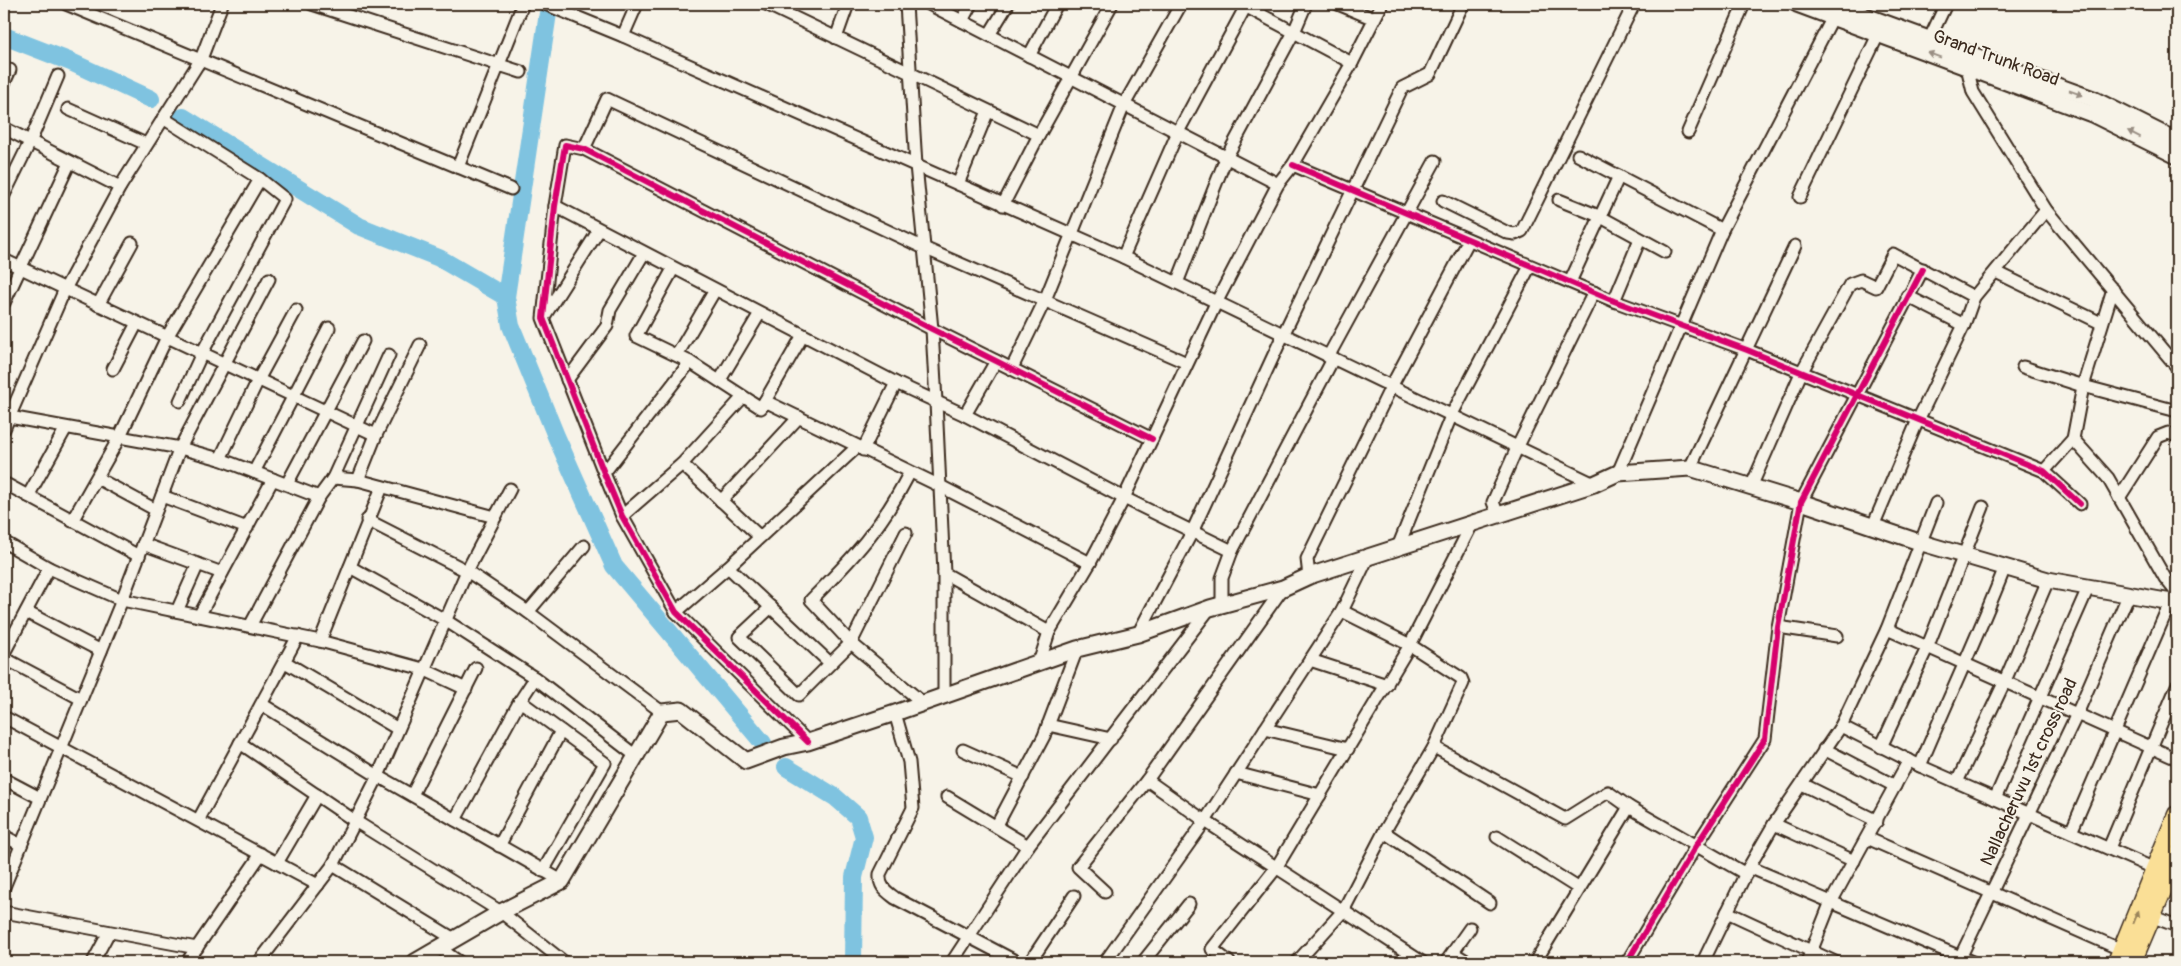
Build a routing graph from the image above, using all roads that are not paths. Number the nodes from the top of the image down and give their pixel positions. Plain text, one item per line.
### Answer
1 (66, 4) edge
2 (222, 4) edge
3 (312, 4) edge
4 (523, 4) edge
5 (545, 4) edge
6 (637, 4) edge
7 (766, 4) edge
8 (848, 4) edge
9 (906, 4) edge
10 (929, 4) edge
11 (971, 4) edge
12 (1008, 4) edge
13 (1057, 4) edge
14 (1112, 4) edge
15 (1181, 4) edge
16 (1306, 4) edge
17 (1338, 4) edge
18 (1382, 4) edge
19 (1463, 4) edge
20 (1634, 4) edge
21 (1744, 4) edge
22 (1798, 4) edge
23 (1946, 4) edge
24 (1245, 5) edge
25 (788, 9) edge
26 (1833, 11) edge
27 (1374, 20) junction
28 (962, 21) junction
29 (1294, 32) junction
30 (989, 35) junction
31 (1878, 35) junction
32 (623, 36) junction
33 (836, 38) junction
34 (1929, 40) junction
35 (1029, 56) junction
36 (201, 59) junction
37 (1969, 61) junction
38 (1352, 63) junction
39 (498, 65) junction
40 (10, 70) dead end
41 (522, 72) dead end
42 (910, 74) junction
43 (58, 76) dead end
44 (1072, 78) junction
45 (4, 83) edge
46 (1124, 105) junction
47 (68, 109) dead end
48 (988, 111) junction
49 (163, 118) junction
50 (4, 128) edge
51 (1178, 132) junction
52 (1688, 132) dead end
53 (1039, 135) junction
54 (2177, 141) edge
55 (30, 142) junction
56 (146, 144) junction
57 (584, 149) junction
58 (1578, 155) dead end
59 (2177, 156) edge
60 (1226, 158) junction
61 (1435, 161) dead end
62 (70, 162) junction
63 (916, 165) junction
64 (1293, 165) junction
65 (458, 167) junction
66 (1619, 176) junction
67 (260, 179) junction
68 (958, 184) junction
69 (1278, 184) junction
70 (120, 187) junction
71 (511, 189) dead end
72 (1352, 190) junction
73 (4, 195) edge
74 (1800, 197) dead end
75 (1559, 200) dead end
76 (1443, 201) dead end
77 (1003, 205) junction
78 (555, 206) junction
79 (2046, 210) junction
80 (1408, 214) junction
81 (1599, 216) junction
82 (599, 230) junction
83 (1722, 230) junction
84 (1072, 235) junction
85 (1640, 239) junction
86 (1469, 240) junction
87 (132, 244) dead end
88 (1796, 246) dead end
89 (924, 248) junction
90 (1665, 252) dead end
91 (644, 253) junction
92 (1123, 257) junction
93 (4, 260) edge
94 (1530, 266) junction
95 (20, 268) junction
96 (673, 269) junction
97 (1923, 269) junction
98 (1996, 272) junction
99 (269, 279) dead end
100 (1570, 282) junction
101 (1177, 283) junction
102 (65, 288) junction
103 (2113, 289) junction
104 (715, 290) junction
105 (1594, 292) junction
106 (1907, 296) junction
107 (1974, 298) junction
108 (1045, 300) junction
109 (1614, 301) junction
110 (4, 303) edge
111 (1216, 303) junction
112 (98, 305) junction
113 (296, 310) dead end
114 (760, 313) junction
115 (543, 318) junction
116 (137, 323) junction
117 (2101, 323) junction
118 (1964, 325) junction
119 (1681, 326) junction
120 (329, 328) dead end
121 (932, 329) junction
122 (803, 335) junction
123 (1283, 335) junction
124 (167, 337) junction
125 (363, 341) dead end
126 (420, 345) dead end
127 (1746, 350) junction
128 (202, 353) junction
129 (677, 355) junction
130 (388, 356) dead end
131 (1330, 358) junction
132 (996, 360) junction
133 (690, 362) junction
134 (1188, 363) junction
135 (224, 364) junction
136 (2023, 367) dead end
137 (2177, 367) edge
138 (1012, 368) junction
139 (113, 369) dead end
140 (1801, 373) junction
141 (258, 380) junction
142 (567, 380) junction
143 (720, 380) junction
144 (896, 383) junction
145 (2083, 386) junction
146 (1391, 387) junction
147 (1855, 396) junction
148 (292, 397) junction
149 (743, 397) junction
150 (766, 400) junction
151 (180, 401) dead end
152 (936, 402) junction
153 (2177, 411) edge
154 (324, 412) junction
155 (965, 415) junction
156 (800, 416) junction
157 (1451, 416) junction
158 (7, 417) edge
159 (1918, 420) junction
160 (355, 426) junction
161 (66, 428) junction
162 (4, 429) edge
163 (376, 435) junction
164 (2177, 436) edge
165 (119, 438) junction
166 (1152, 439) junction
167 (2073, 439) junction
168 (180, 448) junction
169 (860, 448) junction
170 (1517, 448) junction
171 (220, 459) junction
172 (682, 464) junction
173 (1690, 468) junction
174 (2044, 471) junction
175 (254, 472) junction
176 (910, 472) junction
177 (604, 473) junction
178 (1618, 473) junction
179 (97, 478) junction
180 (333, 478) junction
181 (273, 479) junction
182 (358, 480) junction
183 (4, 483) edge
184 (287, 484) junction
185 (1594, 484) junction
186 (940, 486) junction
187 (382, 487) junction
188 (1751, 487) junction
189 (510, 489) dead end
190 (28, 496) junction
191 (162, 496) junction
192 (319, 497) junction
193 (1124, 498) junction
194 (2119, 498) junction
195 (721, 501) junction
196 (1801, 502) junction
197 (1936, 504) dead end
198 (2080, 504) dead end
199 (1982, 507) dead end
200 (156, 510) junction
201 (622, 516) junction
202 (1498, 516) junction
203 (495, 517) junction
204 (367, 520) junction
205 (72, 521) junction
206 (1472, 524) junction
207 (1873, 526) junction
208 (247, 528) junction
209 (1192, 532) junction
210 (906, 534) dead end
211 (760, 538) junction
212 (1922, 543) junction
213 (4, 544) edge
214 (143, 544) junction
215 (584, 546) dead end
216 (1398, 547) junction
217 (1232, 551) junction
218 (1965, 555) junction
219 (139, 556) junction
220 (1368, 557) junction
221 (198, 564) junction
222 (1090, 564) junction
223 (728, 566) junction
224 (350, 567) junction
225 (2005, 567) junction
226 (50, 568) junction
227 (468, 571) junction
228 (222, 573) junction
229 (944, 573) junction
230 (1309, 576) junction
231 (2048, 580) junction
232 (1284, 588) junction
233 (2088, 588) junction
234 (2128, 596) junction
235 (122, 600) junction
236 (2175, 600) edge
237 (1216, 606) junction
238 (771, 607) junction
239 (1342, 610) junction
240 (177, 611) junction
241 (26, 612) junction
242 (528, 612) junction
243 (676, 612) junction
244 (199, 616) junction
245 (445, 620) junction
246 (250, 626) junction
247 (1778, 627) junction
248 (1887, 629) junction
249 (1049, 632) junction
250 (1138, 634) junction
251 (298, 636) junction
252 (1837, 636) dead end
253 (320, 641) junction
254 (851, 643) junction
255 (1410, 645) junction
256 (1927, 648) junction
257 (1077, 649) junction
258 (100, 651) junction
259 (4, 653) edge
260 (4, 658) edge
261 (1310, 660) junction
262 (285, 662) junction
263 (830, 663) junction
264 (1039, 663) junction
265 (1962, 664) junction
266 (476, 668) dead end
267 (423, 669) junction
268 (535, 678) junction
269 (2004, 682) junction
270 (1386, 685) junction
271 (2177, 686) edge
272 (466, 688) junction
273 (944, 696) junction
274 (2038, 698) junction
275 (81, 699) junction
276 (520, 701) junction
277 (923, 703) junction
278 (263, 705) junction
279 (662, 712) junction
280 (895, 713) junction
281 (2077, 714) junction
282 (4, 716) edge
283 (1048, 725) junction
284 (1841, 726) junction
285 (398, 729) junction
286 (1265, 729) junction
287 (2114, 731) junction
288 (561, 732) junction
289 (1111, 739) junction
290 (808, 742) junction
291 (240, 743) junction
292 (61, 747) junction
293 (1434, 747) junction
294 (1881, 747) junction
295 (2151, 747) junction
296 (1824, 749) junction
297 (963, 750) dead end
298 (1348, 750) junction
299 (636, 756) junction
300 (2177, 759) edge
301 (1908, 760) junction
302 (1920, 766) junction
303 (1236, 773) junction
304 (378, 776) junction
305 (1023, 777) junction
306 (4, 779) edge
307 (1146, 780) junction
308 (1957, 782) junction
309 (1802, 784) junction
310 (1895, 786) junction
311 (316, 795) junction
312 (412, 795) junction
313 (1320, 795) junction
314 (947, 797) dead end
315 (40, 798) junction
316 (1995, 799) junction
317 (1629, 807) junction
318 (2029, 814) junction
319 (2177, 816) edge
320 (199, 820) junction
321 (455, 820) junction
322 (355, 821) junction
323 (1876, 821) junction
324 (1205, 822) junction
325 (1774, 824) junction
326 (997, 825) junction
327 (1384, 832) junction
328 (2071, 832) junction
329 (4, 836) edge
330 (1497, 837) dead end
331 (1867, 838) junction
332 (21, 845) junction
333 (499, 846) junction
334 (1028, 846) junction
335 (1696, 846) junction
336 (2109, 848) junction
337 (261, 854) junction
338 (2177, 856) edge
339 (1854, 861) junction
340 (277, 863) junction
341 (333, 865) junction
342 (1276, 868) junction
343 (2155, 869) junction
344 (1747, 871) junction
345 (543, 872) junction
346 (562, 881) junction
347 (318, 885) junction
348 (4, 887) edge
349 (1578, 888) junction
350 (1105, 892) dead end
351 (1990, 893) junction
352 (1074, 896) dead end
353 (1490, 903) dead end
354 (1189, 904) dead end
355 (1830, 904) junction
356 (1343, 911) junction
357 (4, 912) edge
358 (501, 912) junction
359 (1727, 912) junction
360 (2151, 916) junction
361 (2177, 926) edge
362 (1470, 928) dead end
363 (109, 932) junction
364 (967, 937) junction
365 (454, 939) junction
366 (197, 948) junction
367 (439, 948) junction
368 (1809, 957) edge
369 (1450, 958) edge
370 (2124, 958) edge
371 (1111, 960) edge
372 (1959, 960) edge
373 (1706, 961) edge
374 (93, 962) edge
375 (187, 962) edge
376 (259, 962) edge
377 (415, 962) edge
378 (459, 962) edge
379 (564, 962) edge
380 (952, 962) edge
381 (1016, 962) edge
382 (1030, 962) edge
383 (1143, 962) edge
384 (1229, 962) edge
385 (1297, 962) edge
386 (1422, 962) edge
387 (1468, 962) edge
388 (1535, 962) edge
389 (1627, 962) edge
390 (1834, 962) edge
391 (1972, 962) edge

1 - 36 street
2 - 36 street
3 - 39 street
4 - 39 street
5 - 32 street
6 - 32 street
7 - 25 street
8 - 33 street
9 - 42 street
10 - 28 street
11 - 28 street
12 - 30 street
13 - 35 street
14 - 44 street
15 - 46 street
16 - 29 street
17 - 27 street
18 - 27 street
19 - 72 street
20 - 76 street
21 - 52 street
22 - 26 main road, Grand Trunk Road
23 - 34 street
24 - 29 street
24 - 51 street
25 - 33 street
26 - 31 main road, Grand Trunk Road
26 - 34 main road, Grand Trunk Road
26 - 83 street
27 - 38 street
28 - 30 street
29 - 38 street
29 - 60 street
30 - 35 street
37 -> 31 main road, Grand Trunk Road
31 - 74 street
32 - 63 street
33 - 42 street
34 - 37 main road, Grand Trunk Road
35 - 44 street
36 - 49 street
36 - 65 street
37 -> 54 main road, Grand Trunk Road
59 -> 37 main road, Grand Trunk Road
37 - 79 street
38 - 64 street
39 - 41 street
39 - 65 street
40 - 45 street
42 - 48 street
42 - 63 street
43 - 55 street
44 - 46 street
44 - 53 street
46 - 51 street
46 - 84 street
47 - 56 street
48 - 53 street
48 - 68 street
49 - 56 street
49 - 67 street
50 - 55 street
51 - 60 street
51 - 92 street
53 - 77 street
55 - 62 street
55 - 73 street
56 - 70 street
57 - 78 street
57 - 89 street
57 - 121 street
58 - 66 street
60 - 69 street
60 - 101 street
61 - 80 street
62 - 70 street
62 - 95 street
63 - 68 street
63 - 89 street
64 - 69 street
64 - 72 street
65 - 71 street
66 - 81 street
66 - 83 street
67 - 124 street
67 - 128 street
68 - 77 street
69 - 111 street
70 - 102 street
72 - 80 street
72 - 123 street
75 - 81 street
77 - 84 street
78 - 82 street
78 - 115 street
79 - 98 street
79 - 103 street
80 - 86 street
80 - 131 street
81 - 85 street
81 - 100 street
82 - 91 street
82 - 115 street
83 - 119 street
84 - 92 street
84 - 108 street
85 - 90 street
85 - 109 street
86 - 94 street
86 - 146 street
87 - 112 street
88 - 127 street
89 - 108 street
89 - 121 street
91 - 96 street
91 - 142 street
92 - 101 street
93 - 95 street
94 - 100 street
94 - 157 street
95 - 102 street
95 - 110 street
96 - 104 street
96 - 129 street
97 - 106 street
97 - 107 street
97 - 140 street
98 - 107 street
98 - 117 street
99 - 135 street
100 - 105 street
101 - 111 street
102 - 112 street
102 - 158 street
103 - 117 street
103 - 137 street
104 - 114 street
104 - 129 street
105 - 109 street
105 - 170 street
106 - 118 street
106 - 147 street
107 - 118 street
108 - 134 street
108 - 138 street
109 - 119 street
111 - 123 street
111 - 134 street
112 - 116 street
113 - 141 street
114 - 122 street
114 - 143 street
115 - 142 street
116 - 124 street
116 - 139 street
117 - 145 street
118 - 159 street
119 - 127 street
119 - 178 street
120 - 148 street
121 - 132 street
121 - 152 street
122 - 144 street
122 - 150 street
123 - 131 street
123 - 209 street
124 - 128 street
124 - 165 street
125 - 154 street
126 - 163 street
127 - 140 street
127 - 173 street
128 - 135 street
128 - 151 street
129 - 133 street
130 - 160 street
131 - 146 street
131 - 217 street
132 - 138 street
132 - 155 street
133 - 143 street
133 - 177 street
134 - 166 street
135 - 141 street
135 - 168 street
136 - 145 street
138 - 166 street
140 - 147 street
140 - 188 street
141 - 148 street
141 - 171 street
142 - 177 street
143 - 149 street
144 - 152 street
144 - 169 street
145 - 153 street
145 - 167 street
146 - 157 street
146 - 230 street
147 - 159 street
147 - 196 street
148 - 154 street
148 - 175 street
149 - 150 street
149 - 172 street
150 - 156 street
152 - 155 street
152 - 186 street
154 - 160 street
154 - 184 street
155 - 193 street
156 - 169 street
156 - 195 street
157 - 170 street
157 - 216 street
158 - 161 street
158 - 162 street
159 - 174 street
159 - 207 street
160 - 163 street
160 - 180 street
161 - 165 street
161 - 190 street
163 - 182 street
164 - 194 street
165 - 168 street
165 - 179 street
166 - 193 street
167 - 174 street
167 - 194 street
168 - 171 street
168 - 191 street
169 - 176 street
169 - 211 street
170 - 185 street
170 - 202 street
171 - 175 street
172 - 195 street
172 - 201 street
173 - 178 main road
173 - 188 main road
174 - 198 street
175 - 181 street
176 - 186 street
176 - 254 street
177 - 201 street
178 - 185 main road
179 - 200 street
179 - 205 street
180 - 182 street
180 - 192 street
181 - 184 street
181 - 208 street
182 - 187 street
183 - 190 street
184 - 192 street
185 - 202 main road
186 - 222 street
186 - 229 street
187 - 203 street
187 - 204 street
188 - 196 main road
189 - 203 street
190 - 205 street
191 - 200 street
191 - 208 street
192 - 246 street
193 - 209 street
193 - 222 street
194 - 236 street
195 - 211 street
196 - 207 main road
196 - 247 street
197 - 212 street
199 - 218 street
200 - 214 street
201 - 243 street
202 - 206 main road
203 - 227 street
204 - 224 street
204 - 227 street
205 - 219 street
206 - 216 main road
206 - 255 street
207 - 212 main road
208 - 228 street
209 - 217 street
209 - 250 street
210 - 254 street
211 - 223 street
212 - 218 main road
212 - 248 street
213 - 226 street
214 - 219 street
214 - 221 street
215 - 242 street
216 - 220 main road
217 - 237 street
218 - 225 main road
218 - 256 street
219 - 235 street
220 - 230 main road
220 - 239 street
221 - 228 street
221 - 240 street
222 - 249 street
223 - 238 street
223 - 243 street
224 - 245 street
224 - 253 street
225 - 231 main road
225 - 265 street
226 - 235 street
226 - 241 street
227 - 242 street
227 - 245 street
228 - 244 street
229 - 249 street
229 - 273 street
230 - 232 main road
231 - 233 main road
231 - 269 street
232 - 237 main road
232 - 307 street
233 - 234 main road
233 - 274 street
234 - 236 main road
234 - 281 street, Nallacheruvu 1st cross road
235 - 240 street
235 - 258 street
236 - 287 street
237 - 250 main road
237 - 289 street
238 - 263 street
238 - 263 street
239 - 255 street
239 - 261 street
240 - 244 street
241 - 258 street
241 - 259 street
242 - 279 street
243 - 290 street
244 - 246 street
245 - 267 street
245 - 268 street
246 - 251 street
247 - 252 street
247 - 335 street
248 - 256 street
248 - 284 street
249 - 264 street
250 - 257 main road
251 - 253 street
251 - 262 street
253 - 267 street
254 - 263 street
254 - 277 street
255 - 270 street
255 - 293 street
256 - 265 street
256 - 294 street
257 - 264 main road
257 - 283 street
258 - 275 street
260 - 275 street
261 - 270 street
261 - 286 street
262 - 278 street
262 - 285 street
264 - 273 main road
265 - 269 street
265 - 302 street
266 - 272 street
267 - 272 street
267 - 285 street
268 - 276 street
268 - 299 street
269 - 274 street
269 - 308 street
270 - 298 street
271 - 295 street
272 - 312 street
273 - 277 main road
274 - 281 street
274 - 316 street
275 - 292 street
276 - 288 street
276 - 321 street
277 - 280 main road
278 - 291 street
278 - 304 street
279 - 290 main road
279 - 299 main road
280 - 290 main road
280 - 364 street
281 - 287 street
281 - 318 street, Nallacheruvu 1st cross road
282 - 292 street
283 - 289 street
283 - 305 street
284 - 294 street
284 - 296 street
285 - 304 street
286 - 298 street
286 - 303 street
287 - 295 street
287 - 328 street
288 - 333 street
288 - 345 street
289 - 334 street
291 - 311 street
291 - 320 street
292 - 315 street
292 - 320 street
293 - 317 street
293 - 327 street
294 - 301 street
295 - 300 street
295 - 336 street
296 - 309 street
296 - 310 street
297 - 305 street
298 - 313 street
299 - 346 main road
301 - 302 street
301 - 310 street
302 - 308 street
303 - 313 street
303 - 324 street
304 - 312 street
304 - 322 street
305 - 326 street
306 - 315 street
307 - 324 street
307 - 350 street
308 - 316 street
309 - 323 street
309 - 325 street
310 - 323 street
311 - 322 street
311 - 340 street
312 - 321 street
313 - 342 street
314 - 326 street
315 - 332 street
316 - 318 street
317 - 335 street
317 - 349 street
318 - 328 street
318 - 351 street, Nallacheruvu 1st cross road
319 - 343 main road
320 - 337 street
321 - 333 street
322 - 341 street
322 - 358 street
323 - 331 street
324 - 342 street
324 - 371 street
325 - 339 street
325 - 344 street
326 - 334 street
327 - 353 street
327 - 356 street
328 - 336 street
329 - 332 street
330 - 349 street
331 - 339 street
331 - 351 street
332 - 348 street
333 - 345 street
334 - 364 street
335 - 344 street
335 - 389 street
336 - 343 street
337 - 340 street
337 - 366 street
338 - 360 main road
339 - 355 street
340 - 347 street
341 - 347 street
341 - 365 street
342 - 356 street
342 - 384 street
370 -> 343 main road
344 - 355 street
344 - 359 street
345 - 346 street
346 - 358 main road
347 - 376 street
349 - 388 street
351 - 370 street
351 - 372 street, Nallacheruvu 1st cross road
352 - 382 street
354 - 383 street
355 - 368 street
355 - 372 street
356 - 385 street
356 - 386 street
357 - 363 street
358 - 365 main road
358 - 379 street
359 - 368 street
359 - 373 street
360 - 361 street
360 - 370 main road
362 - 369 street
363 - 366 street
363 - 374 street
364 - 380 street
364 - 381 street
365 - 367 main road
366 - 375 street
367 - 377 main road
367 - 378 street
368 - 390 street
369 - 387 street
372 - 391 street

